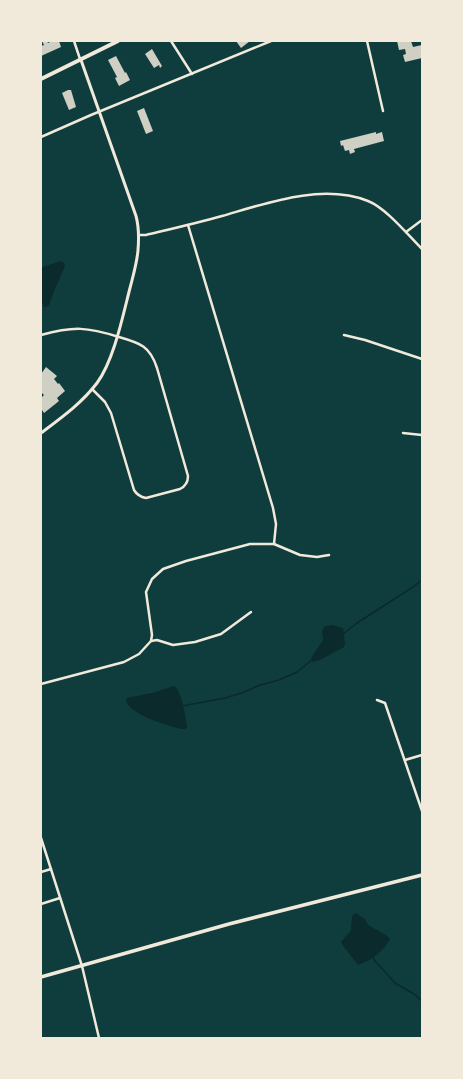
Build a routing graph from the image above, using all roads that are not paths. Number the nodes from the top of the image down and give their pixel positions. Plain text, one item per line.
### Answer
1 (74, 41) edge
2 (118, 41) edge
3 (171, 41) edge
4 (271, 41) edge
5 (367, 41) edge
6 (81, 60) junction
7 (192, 74) junction
8 (41, 79) edge
9 (99, 111) junction
10 (383, 111) dead end
11 (41, 137) edge
12 (422, 220) edge
13 (188, 225) junction
14 (406, 232) junction
15 (139, 235) junction
16 (422, 249) edge
17 (41, 335) edge
18 (344, 335) dead end
19 (117, 336) junction
20 (422, 360) edge
21 (92, 389) junction
22 (41, 433) edge
23 (403, 433) dead end
24 (422, 435) edge
25 (274, 544) junction
26 (329, 555) dead end
27 (251, 612) dead end
28 (151, 641) junction
29 (41, 684) edge
30 (377, 700) dead end
31 (422, 755) edge
32 (405, 760) junction
33 (422, 811) edge
34 (41, 838) edge
35 (51, 869) junction
36 (41, 872) edge
37 (422, 875) edge
38 (60, 898) junction
39 (41, 904) edge
40 (82, 966) junction
41 (41, 977) edge
42 (99, 1038) edge

1 - 6 street
2 - 6 main road
3 - 7 street
4 - 7 street
5 - 10 street
6 - 8 main road
6 - 9 street
7 - 9 street
9 - 11 street
9 - 15 street
12 - 14 street
13 - 14 street
13 - 15 street
13 - 25 street
14 - 16 street
15 - 19 street
17 - 19 street
18 - 20 street
19 - 21 street
19 - 21 street
21 - 22 street
23 - 24 street
25 - 26 street
25 - 28 street
27 - 28 street
28 - 29 street
30 - 32 street
31 - 32 street
32 - 33 street
34 - 35 street
35 - 36 street
35 - 38 street
37 - 40 main road
38 - 39 street
38 - 40 street
40 - 41 main road
40 - 42 street

